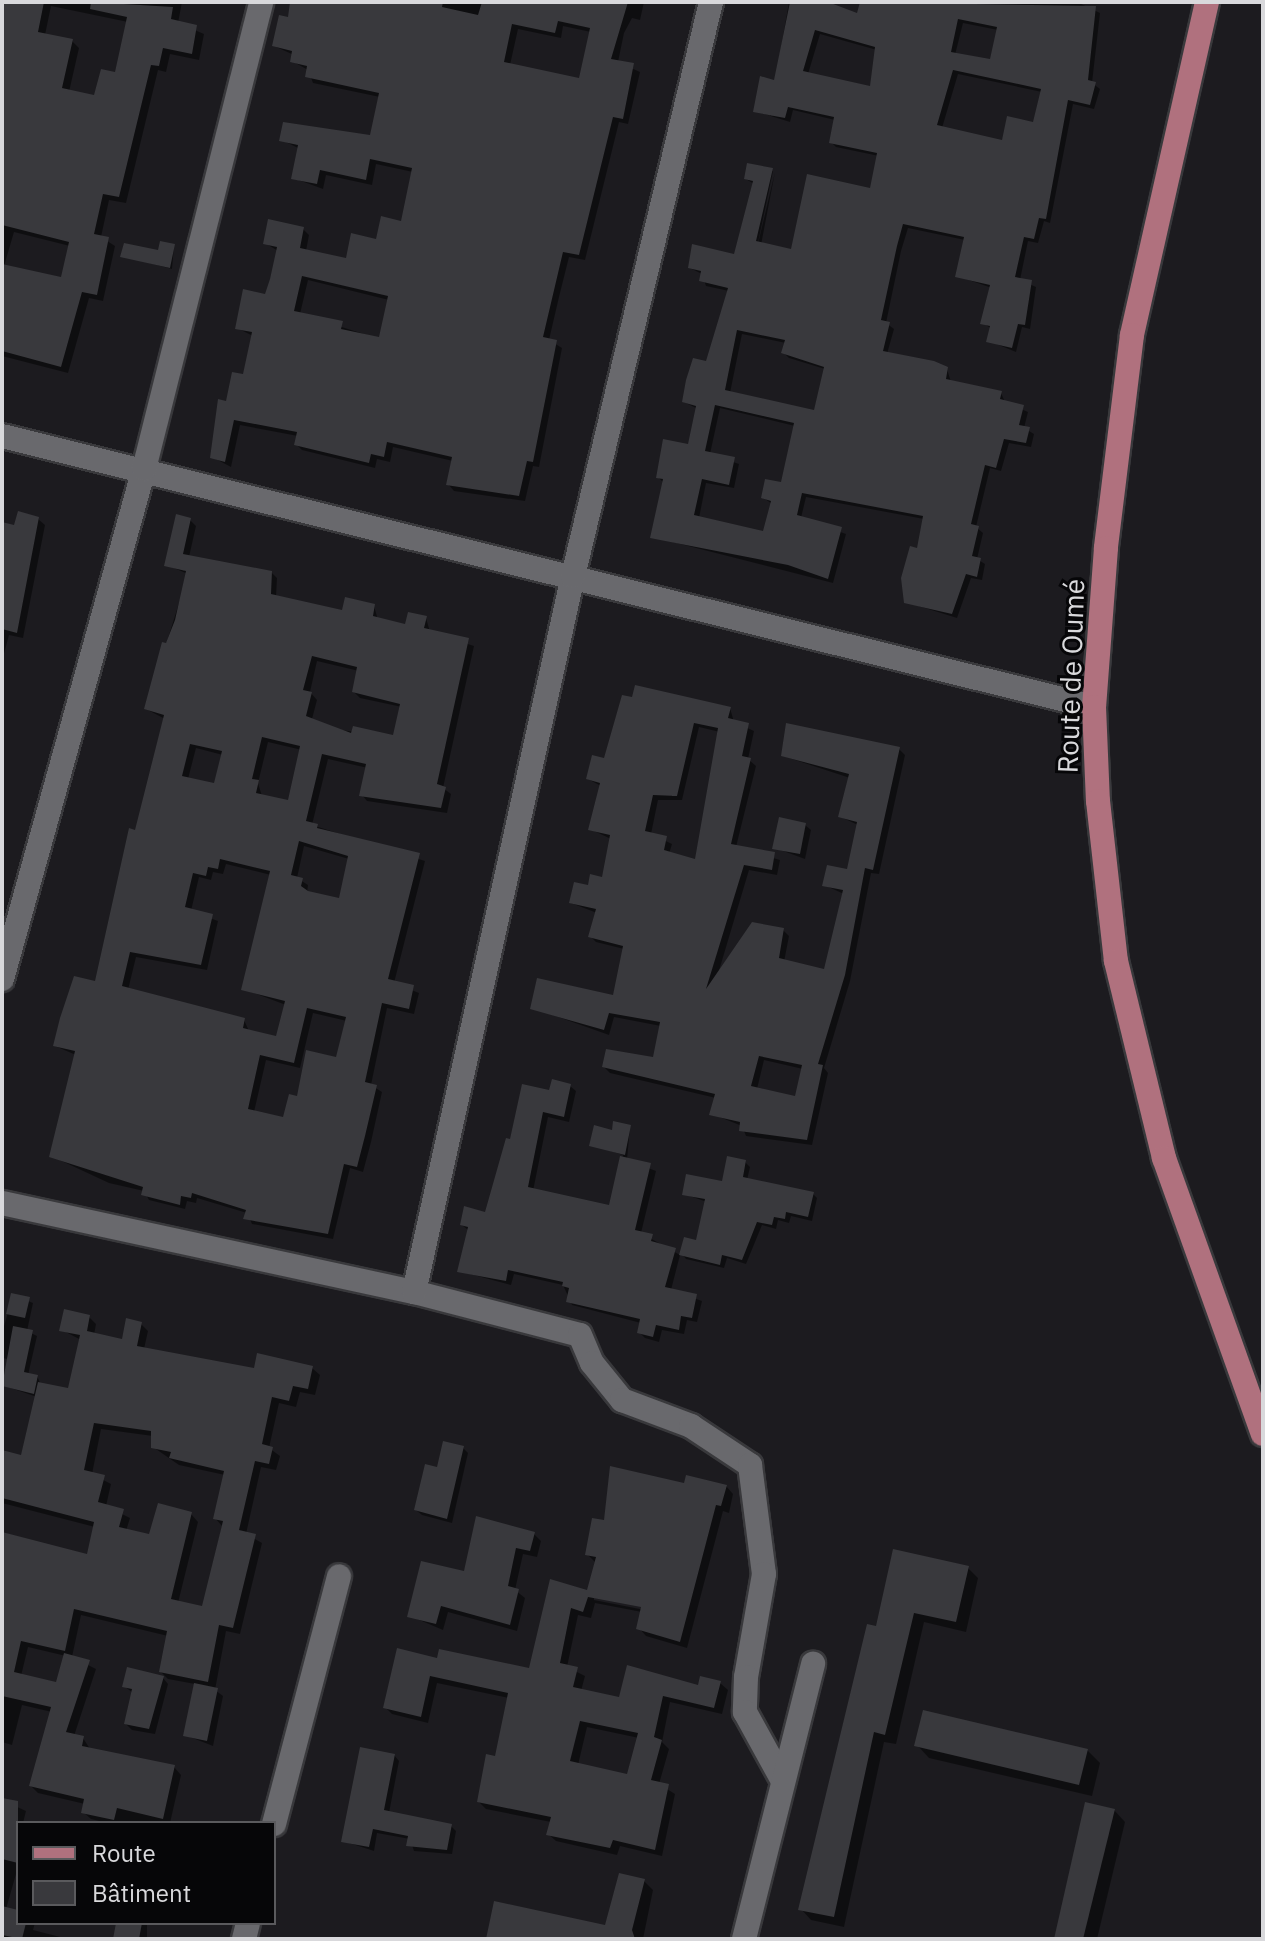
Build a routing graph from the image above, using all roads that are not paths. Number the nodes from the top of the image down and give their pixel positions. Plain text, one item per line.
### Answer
1 (261, 2) edge
2 (711, 2) edge
3 (1207, 2) edge
4 (2, 436) edge
5 (144, 469) junction
6 (573, 576) junction
7 (1094, 707) junction
8 (2, 979) edge
9 (2, 1203) edge
10 (414, 1292) junction
11 (1263, 1434) edge
12 (339, 1576) dead end
13 (813, 1664) dead end
14 (783, 1781) junction
15 (275, 1821) edge
16 (744, 1939) edge

1 - 5 street
2 - 6 street
3 - 7 main road, Route de Oumé
4 - 5 street
5 - 6 street
5 - 8 street
6 - 7 street
6 - 10 street
7 - 11 main road, Route de Oumé
9 - 10 street
10 - 14 street
12 - 15 street
13 - 14 street
14 - 16 street

